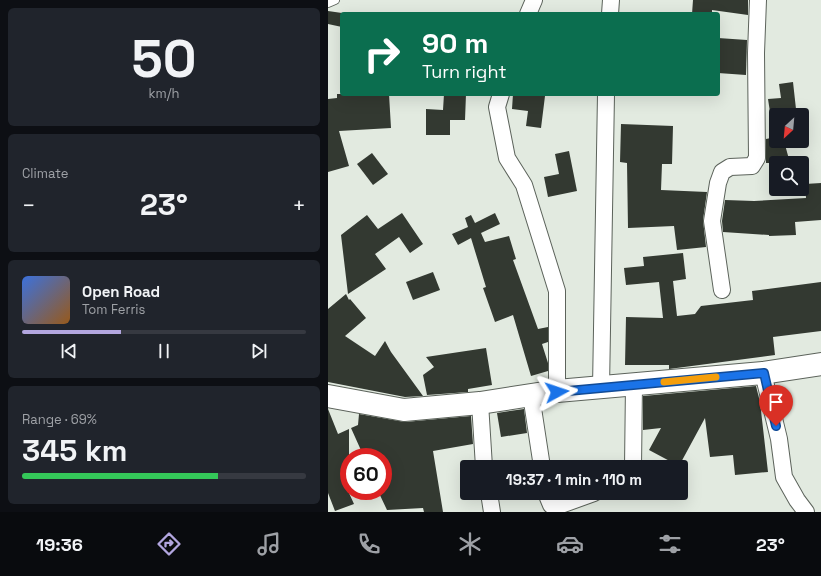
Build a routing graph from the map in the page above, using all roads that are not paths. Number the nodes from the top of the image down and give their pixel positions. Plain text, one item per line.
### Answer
1 (335, 0) edge
2 (534, 0) edge
3 (611, 0) edge
4 (758, 0) edge
5 (328, 3) edge
6 (529, 12) edge
7 (610, 12) edge
8 (500, 96) edge
9 (606, 96) edge
10 (722, 290) dead end
11 (821, 364) edge
12 (764, 373) junction
13 (634, 384) junction
14 (602, 388) junction
15 (557, 392) junction
16 (531, 395) junction
17 (328, 396) edge
18 (480, 403) junction
19 (484, 460) edge
20 (541, 460) edge
21 (633, 460) edge
22 (489, 500) edge
23 (548, 500) edge
24 (575, 500) edge
25 (492, 512) edge
26 (806, 512) edge

1 - 5 lane
2 - 6 street
3 - 7 street
4 - 10 street
8 - 15 street
9 - 14 street
11 - 12 main road
12 - 13 main road
12 - 26 street
13 - 14 main road
13 - 21 street
14 - 15 main road
15 - 16 main road
16 - 18 main road
16 - 20 street
17 - 18 main road
18 - 19 street
22 - 25 street
23 - 24 street

